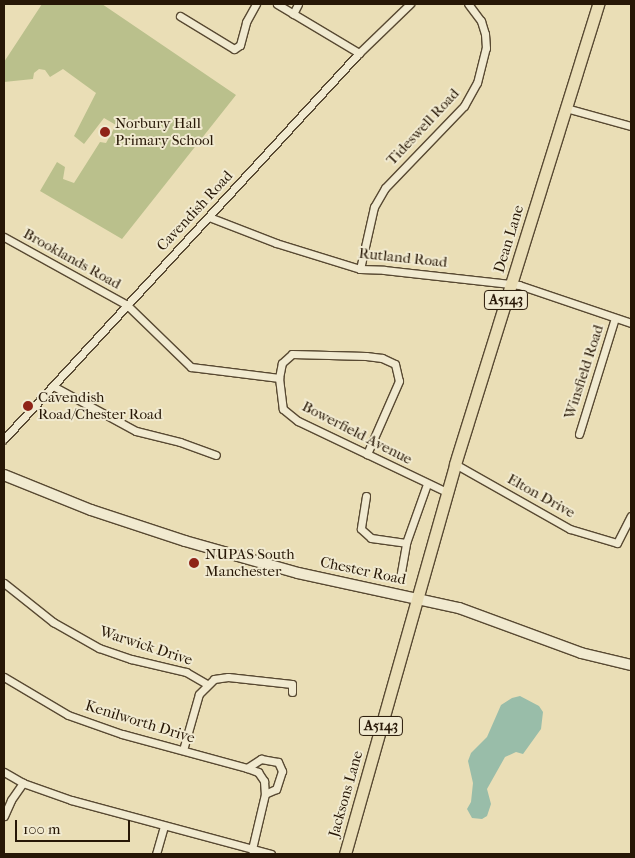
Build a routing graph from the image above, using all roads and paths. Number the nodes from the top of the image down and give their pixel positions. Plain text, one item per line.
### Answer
1 (256, 4) edge
2 (277, 4) edge
3 (298, 4) edge
4 (410, 4) edge
5 (468, 4) edge
6 (598, 4) edge
7 (293, 14) junction
8 (180, 16) dead end
9 (359, 53) junction
10 (566, 108) junction
11 (631, 126) edge
12 (209, 217) junction
13 (4, 238) edge
14 (360, 269) junction
15 (511, 284) junction
16 (127, 305) junction
17 (615, 318) junction
18 (631, 323) edge
19 (279, 378) junction
20 (53, 386) junction
21 (579, 434) dead end
22 (4, 439) edge
23 (368, 454) junction
24 (216, 455) dead end
25 (455, 464) junction
26 (4, 475) edge
27 (427, 484) junction
28 (447, 492) junction
29 (366, 496) dead end
30 (631, 516) edge
31 (406, 543) junction
32 (400, 578) dead end
33 (4, 583) edge
34 (417, 598) junction
35 (631, 665) edge
36 (294, 676) dead end
37 (4, 677) edge
38 (207, 684) junction
39 (292, 684) junction
40 (292, 692) dead end
41 (183, 750) junction
42 (247, 768) junction
43 (4, 772) edge
44 (23, 782) junction
45 (266, 794) junction
46 (4, 816) edge
47 (164, 826) junction
48 (252, 849) junction
49 (156, 854) edge
50 (272, 854) edge
51 (345, 854) edge

1 - 8 street
2 - 7 street
3 - 7 street
4 - 9 street, Cavendish Road
5 - 14 street, Tideswell Road
6 - 10 main road, Dean Lane / A5143
7 - 9 street
9 - 12 street, Cavendish Road
10 - 11 street
10 - 15 main road, Dean Lane / A5143
12 - 14 street, Rutland Road
12 - 16 street, Cavendish Road
13 - 16 street, Brooklands Road
14 - 15 street, Rutland Road
15 - 17 street, Rutland Road
15 - 25 main road, Dean Lane / A5143
16 - 19 street
16 - 20 street, Cavendish Road
17 - 18 street, Rutland Road
17 - 21 street, Winsfield Road
19 - 23 street, Bowerfield Avenue
19 - 23 street
20 - 22 street, Cavendish Road
20 - 24 street
23 - 27 street, Bowerfield Avenue
25 - 28 main road, Dean Lane / A5143
25 - 30 street, Elton Drive
26 - 34 street, Chester Road
27 - 28 street, Bowerfield Avenue
27 - 31 street
28 - 34 main road, Dean Lane / A5143
29 - 31 street
31 - 32 street
33 - 38 street, Warwick Drive
34 - 35 street, Chester Road
34 - 51 main road, Jacksons Lane / A5143
36 - 39 street
37 - 41 street, Kenilworth Drive
38 - 39 street
38 - 41 street
39 - 40 street
41 - 42 street, Kenilworth Drive
42 - 45 street, Kenilworth Drive
42 - 45 street
43 - 44 street
44 - 46 street
44 - 47 street
45 - 48 street
47 - 48 street
47 - 49 street
48 - 50 street

